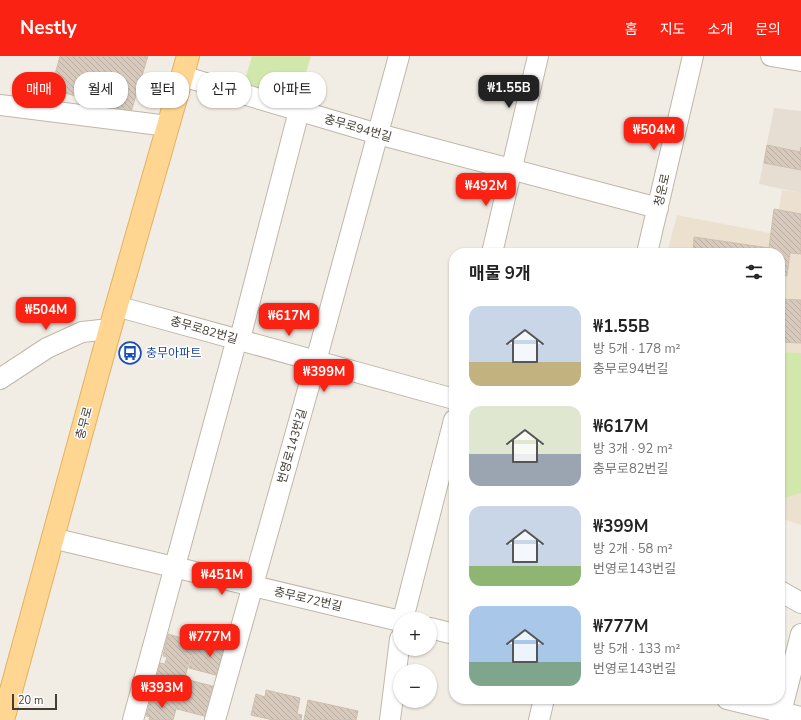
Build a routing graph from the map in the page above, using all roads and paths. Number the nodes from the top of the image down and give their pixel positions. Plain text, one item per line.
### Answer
1 (399, 56) edge
2 (538, 56) edge
3 (693, 56) edge
4 (770, 56) edge
5 (801, 61) edge
6 (185, 66) edge
7 (0, 105) edge
8 (299, 111) junction
9 (168, 126) junction
10 (378, 134) junction
11 (512, 169) junction
12 (658, 208) junction
13 (493, 248) edge
14 (648, 248) edge
15 (116, 306) junction
16 (110, 328) junction
17 (238, 340) junction
18 (316, 361) junction
19 (0, 379) edge
20 (449, 398) edge
21 (449, 440) edge
22 (52, 538) junction
23 (174, 568) junction
24 (253, 586) junction
25 (785, 594) edge
26 (801, 603) edge
27 (405, 612) edge
28 (393, 619) edge
29 (437, 630) edge
30 (449, 633) edge
31 (801, 634) edge
32 (398, 656) edge
33 (785, 696) edge
34 (543, 704) edge
35 (743, 704) edge
36 (783, 704) edge
37 (780, 716) edge
38 (801, 716) edge
39 (3, 720) edge
40 (132, 720) edge
41 (215, 720) edge
42 (390, 720) edge
43 (540, 720) edge

1 - 10 street, 번영로143번길
2 - 11 street
3 - 12 street, 청운로
4 - 5 street
6 - 8 street, 충무로94번길
6 - 9 main road, 충무로
7 - 9 street
8 - 10 street, 충무로94번길
8 - 17 street
9 - 15 main road, 충무로
10 - 11 street, 충무로94번길
10 - 18 street, 번영로143번길
11 - 12 street, 충무로94번길
11 - 13 street
12 - 14 street, 청운로
15 - 16 main road, 충무로
15 - 17 street, 충무로82번길
16 - 19 street
16 - 22 main road, 충무로
17 - 18 street, 충무로82번길
17 - 23 street
18 - 20 street, 충무로82번길
18 - 24 street, 번영로143번길
21 - 27 street
22 - 23 street, 충무로72번길
22 - 39 main road, 충무로
23 - 24 street, 충무로72번길
23 - 40 street
24 - 28 street, 충무로72번길
24 - 41 street, 번영로143번길
25 - 26 street
29 - 30 street
31 - 33 street
32 - 42 street
34 - 43 street
35 - 37 street
36 - 37 street
37 - 38 street

